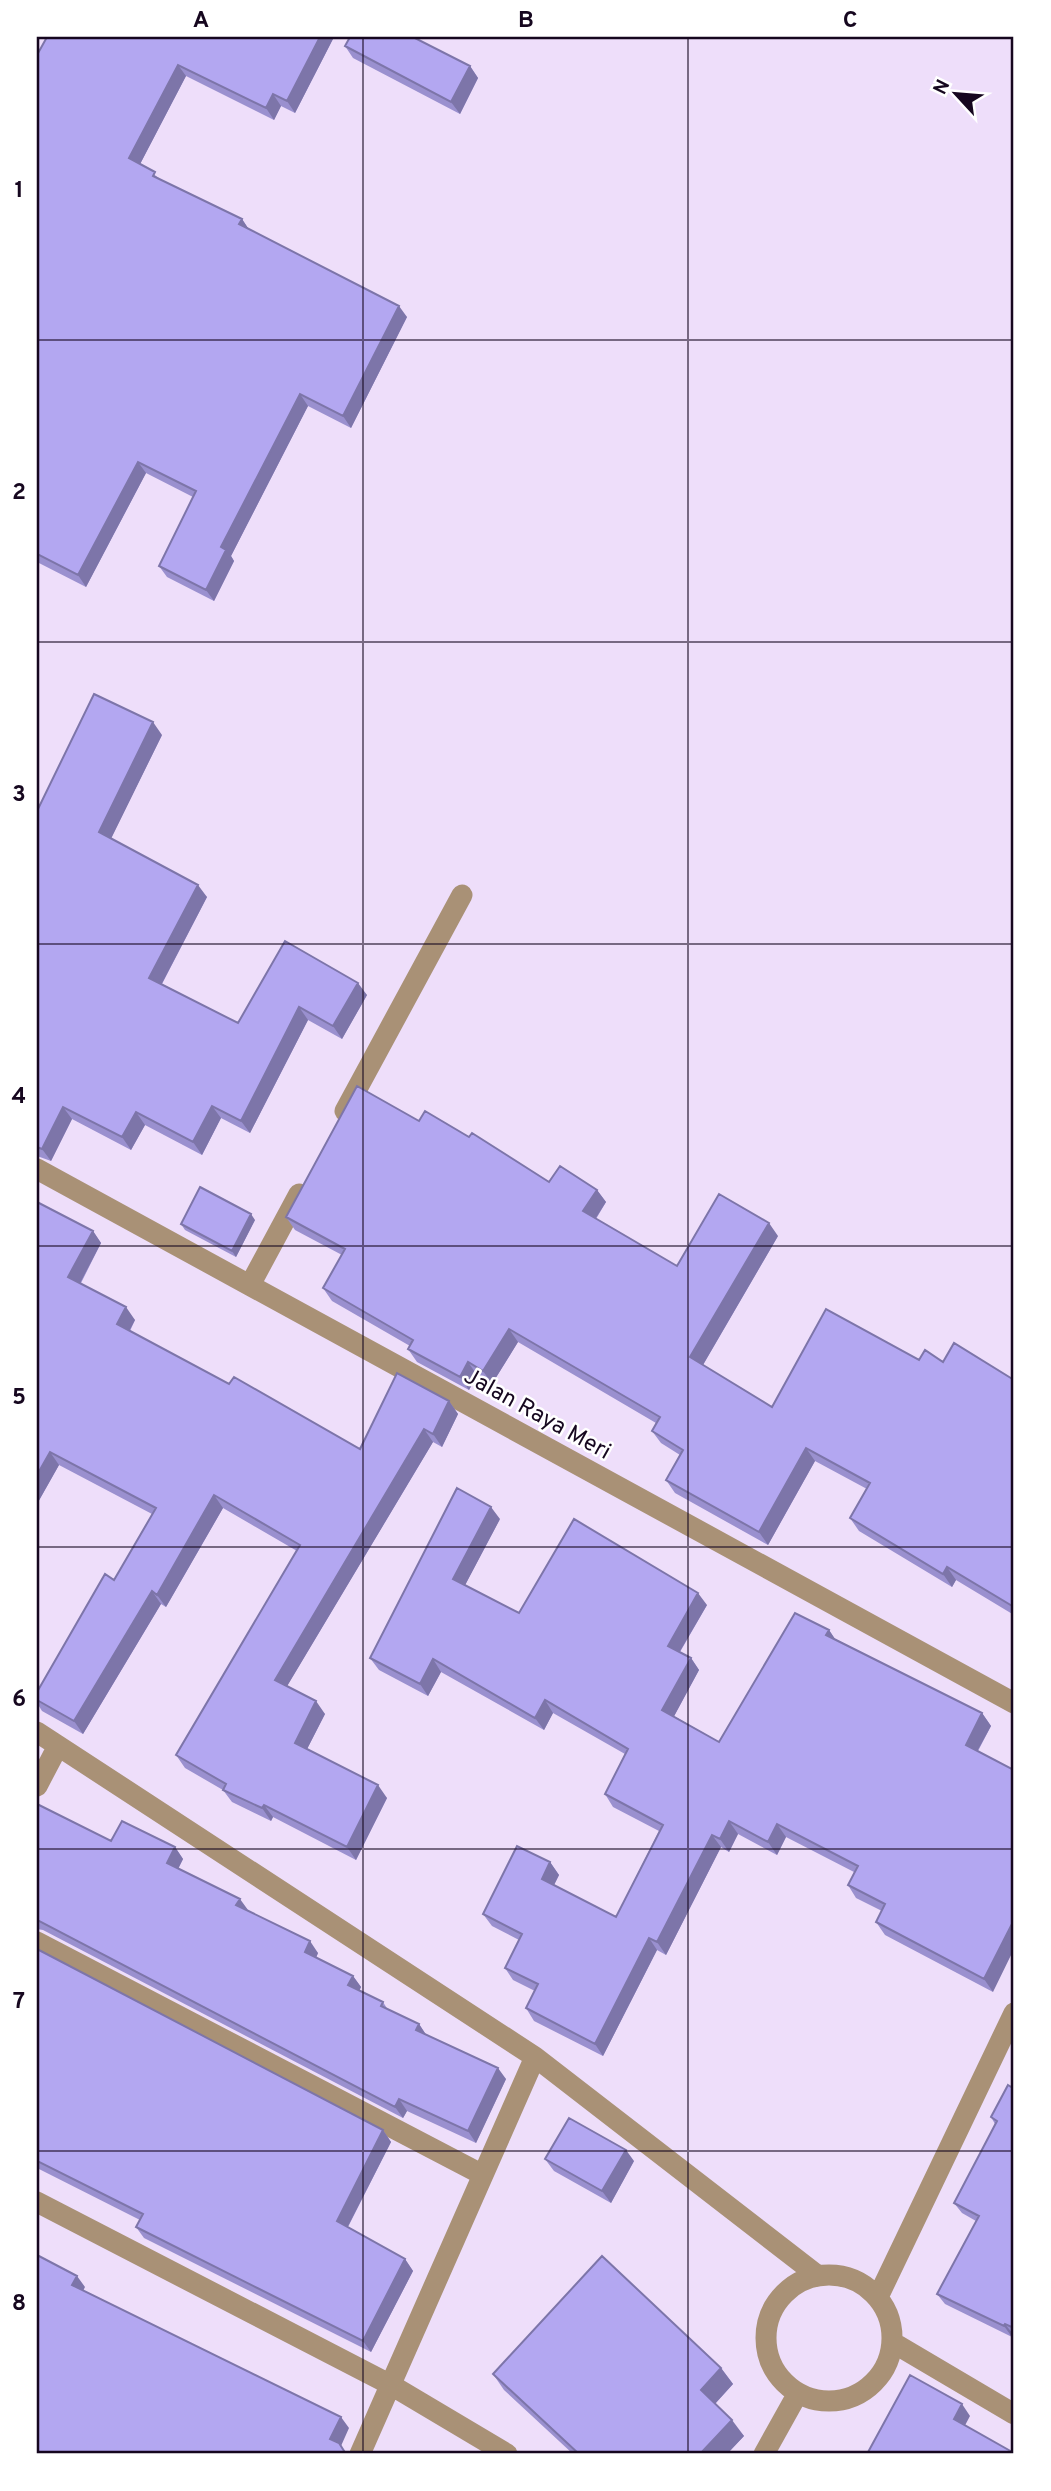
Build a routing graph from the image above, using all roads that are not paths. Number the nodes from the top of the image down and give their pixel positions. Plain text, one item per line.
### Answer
1 (462, 895) dead end
2 (336, 1126) edge
3 (37, 1169) edge
4 (310, 1175) edge
5 (250, 1285) junction
6 (1014, 1703) edge
7 (37, 1732) edge
8 (58, 1746) junction
9 (37, 1786) edge
10 (37, 1942) edge
11 (1014, 2013) edge
12 (535, 2057) junction
13 (483, 2175) junction
14 (37, 2202) edge
15 (817, 2275) junction
16 (878, 2297) junction
17 (892, 2342) junction
18 (391, 2385) junction
19 (798, 2393) junction
20 (1014, 2414) edge
21 (360, 2454) edge
22 (507, 2454) edge
23 (764, 2454) edge

1 - 2 street
3 - 5 street, Jalan Raya Meri
4 - 5 street
5 - 6 street, Jalan Raya Meri
7 - 8 street
8 - 9 street
8 - 12 street
10 - 13 street
11 - 16 street
12 - 13 street
12 - 15 street
13 - 18 street
14 - 18 street
15 - 16 street
15 - 19 street
16 - 17 street
17 - 19 street
17 - 20 street
18 - 21 street
18 - 22 street
19 - 23 street

